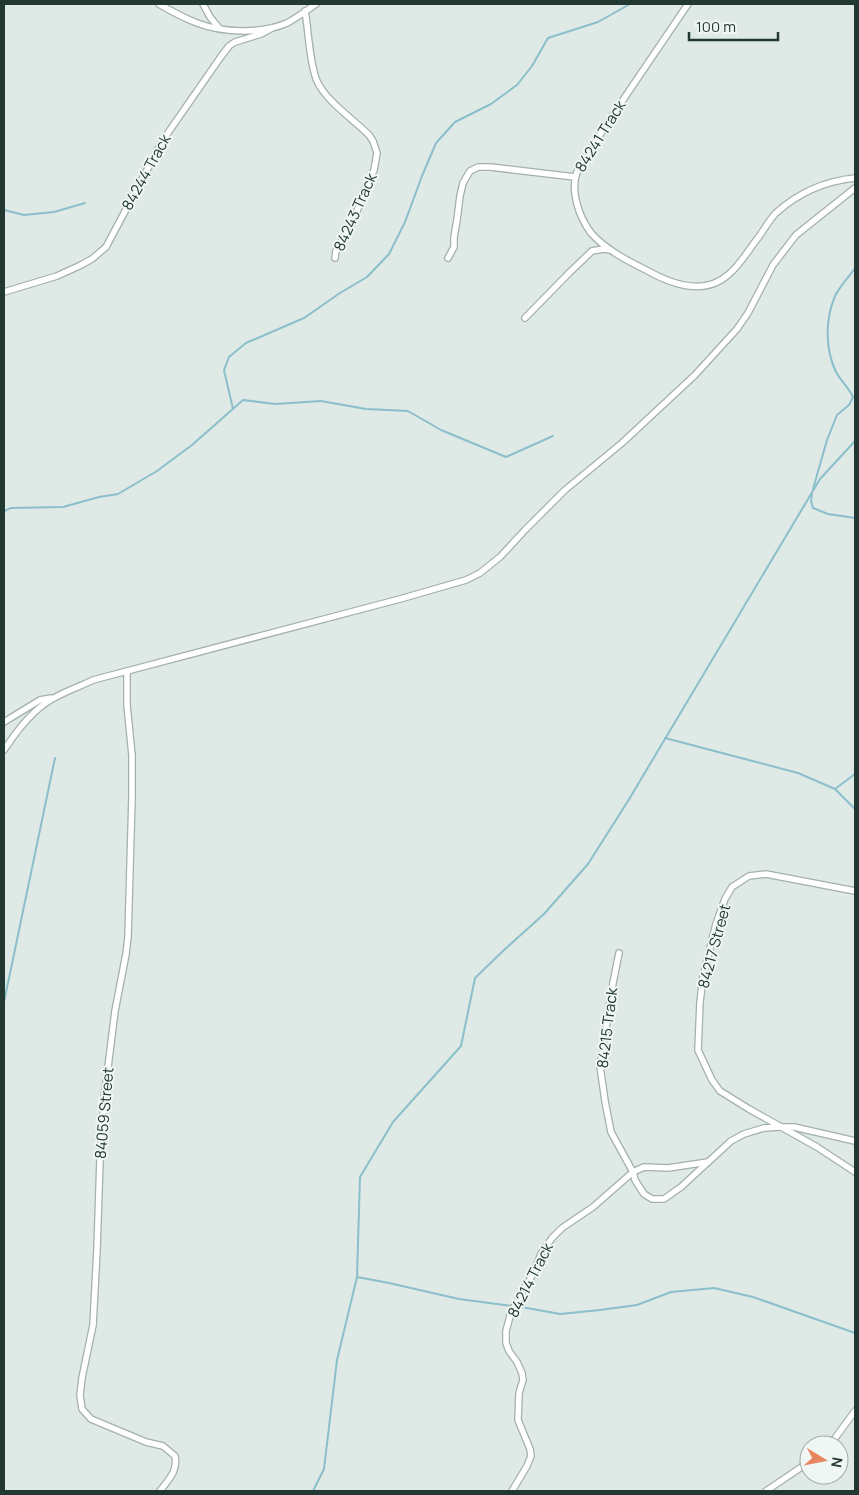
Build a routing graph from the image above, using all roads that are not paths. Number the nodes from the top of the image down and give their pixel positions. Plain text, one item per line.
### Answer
1 (159, 4) edge
2 (202, 4) edge
3 (316, 4) edge
4 (688, 4) edge
5 (305, 11) junction
6 (219, 28) junction
7 (272, 28) junction
8 (575, 177) junction
9 (855, 178) edge
10 (855, 188) edge
11 (612, 251) junction
12 (335, 258) dead end
13 (448, 258) dead end
14 (4, 292) edge
15 (525, 318) dead end
16 (127, 671) junction
17 (58, 696) junction
18 (4, 722) edge
19 (4, 750) edge
20 (855, 892) edge
21 (620, 953) dead end
22 (780, 1126) junction
23 (855, 1141) edge
24 (708, 1162) junction
25 (633, 1172) junction
26 (855, 1172) edge
27 (855, 1411) edge
28 (837, 1435) edge
29 (799, 1469) edge
30 (160, 1491) edge
31 (512, 1491) edge
32 (766, 1491) edge

1 - 6 street
2 - 6 street
3 - 5 street, 84244 Track
4 - 8 street, 84241 Track
5 - 7 street, 84244 Track
5 - 12 street, 84243 Track
6 - 7 street
7 - 14 street, 84244 Track
8 - 11 street, 84241 Track
8 - 13 street
9 - 11 street, 84241 Track
10 - 16 street
11 - 15 street
16 - 17 street
16 - 30 street, 84059 Street
17 - 18 street
17 - 19 street
20 - 22 street, 84217 Street
21 - 25 street, 84215 Track
22 - 23 street
22 - 24 street
22 - 26 street, 84217 Street
24 - 25 street
24 - 25 street, 84215 Track
25 - 31 street, 84214 Track
27 - 28 street
29 - 32 street

